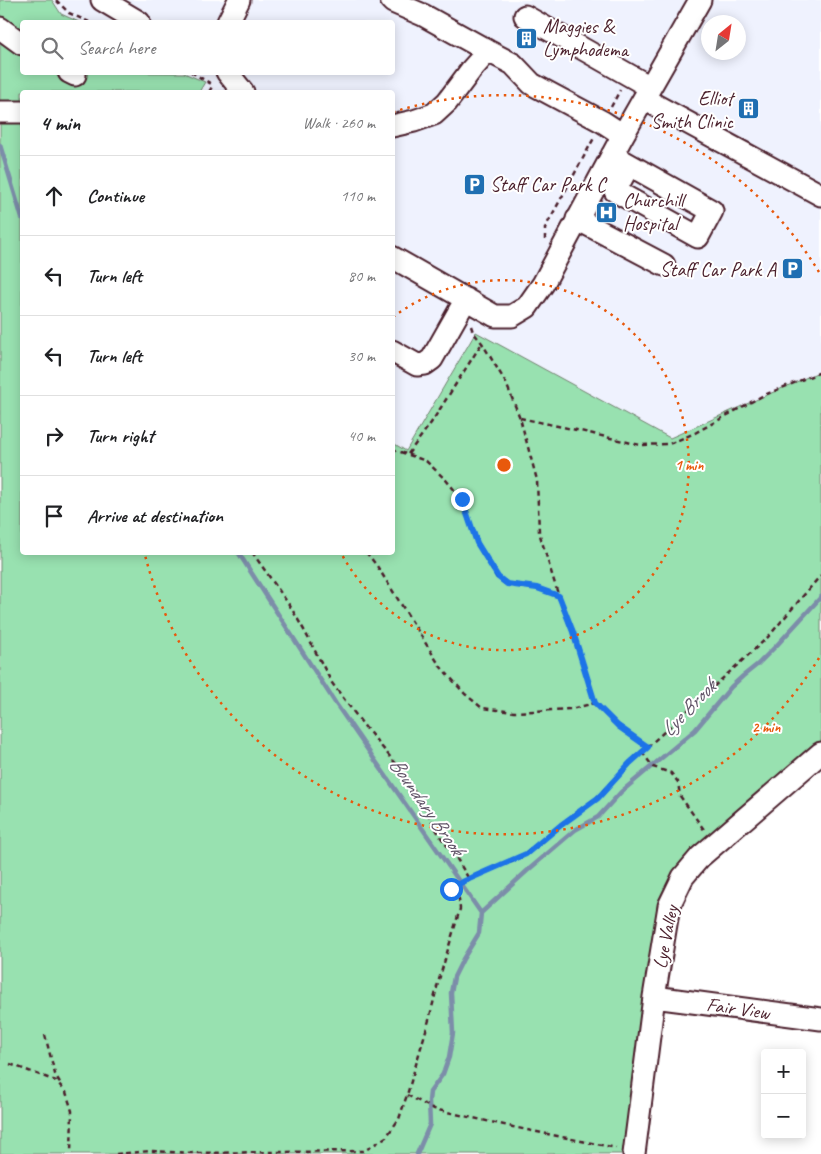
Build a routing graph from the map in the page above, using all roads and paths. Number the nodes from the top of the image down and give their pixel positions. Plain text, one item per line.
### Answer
1 (56, 0) edge
2 (102, 0) edge
3 (239, 0) edge
4 (391, 0) edge
5 (700, 0) edge
6 (525, 16) dead end
7 (85, 20) edge
8 (136, 20) edge
9 (229, 20) edge
10 (0, 28) edge
11 (20, 43) edge
12 (488, 51) junction
13 (203, 75) edge
14 (219, 79) edge
15 (643, 88) junction
16 (211, 90) edge
17 (239, 90) edge
18 (0, 112) edge
19 (20, 112) edge
20 (603, 122) junction
21 (395, 125) edge
22 (622, 135) junction
23 (821, 195) edge
24 (578, 218) junction
25 (546, 248) dead end
26 (395, 260) edge
27 (664, 265) dead end
28 (466, 299) junction
29 (471, 325) dead end
30 (482, 343) junction
31 (395, 353) edge
32 (821, 372) edge
33 (520, 418) junction
34 (395, 450) edge
35 (407, 454) junction
36 (254, 555) edge
37 (368, 555) edge
38 (821, 575) edge
39 (559, 596) junction
40 (595, 703) junction
41 (648, 747) junction
42 (642, 752) junction
43 (821, 753) edge
44 (702, 826) dead end
45 (469, 879) junction
46 (654, 997) junction
47 (821, 1019) edge
48 (45, 1035) dead end
49 (10, 1064) dead end
50 (66, 1092) junction
51 (408, 1095) junction
52 (640, 1153) edge
53 (71, 1154) edge
54 (116, 1154) edge

1 - 7 path
2 - 8 street
3 - 9 street
4 - 12 street
5 - 15 street
6 - 15 street
10 - 11 street
12 - 20 street
12 - 21 street
13 - 14 path
14 - 16 path
14 - 17 street
15 - 20 path
15 - 22 street
15 - 23 street
18 - 19 street
20 - 22 street
20 - 25 path
22 - 24 street
24 - 27 street
24 - 28 street
26 - 28 street
28 - 31 street
29 - 30 path
30 - 33 path
30 - 35 path
32 - 33 path
33 - 39 path
34 - 35 path
35 - 39 path
36 - 45 path
37 - 40 path
38 - 41 path
39 - 40 path
40 - 41 path
41 - 42 path
42 - 44 path
42 - 45 path
43 - 46 street, Lye Valley
45 - 51 path
46 - 47 street, Fair View
46 - 52 street, Lye Valley
48 - 50 path
49 - 50 path
50 - 53 path
51 - 52 path
51 - 54 path

